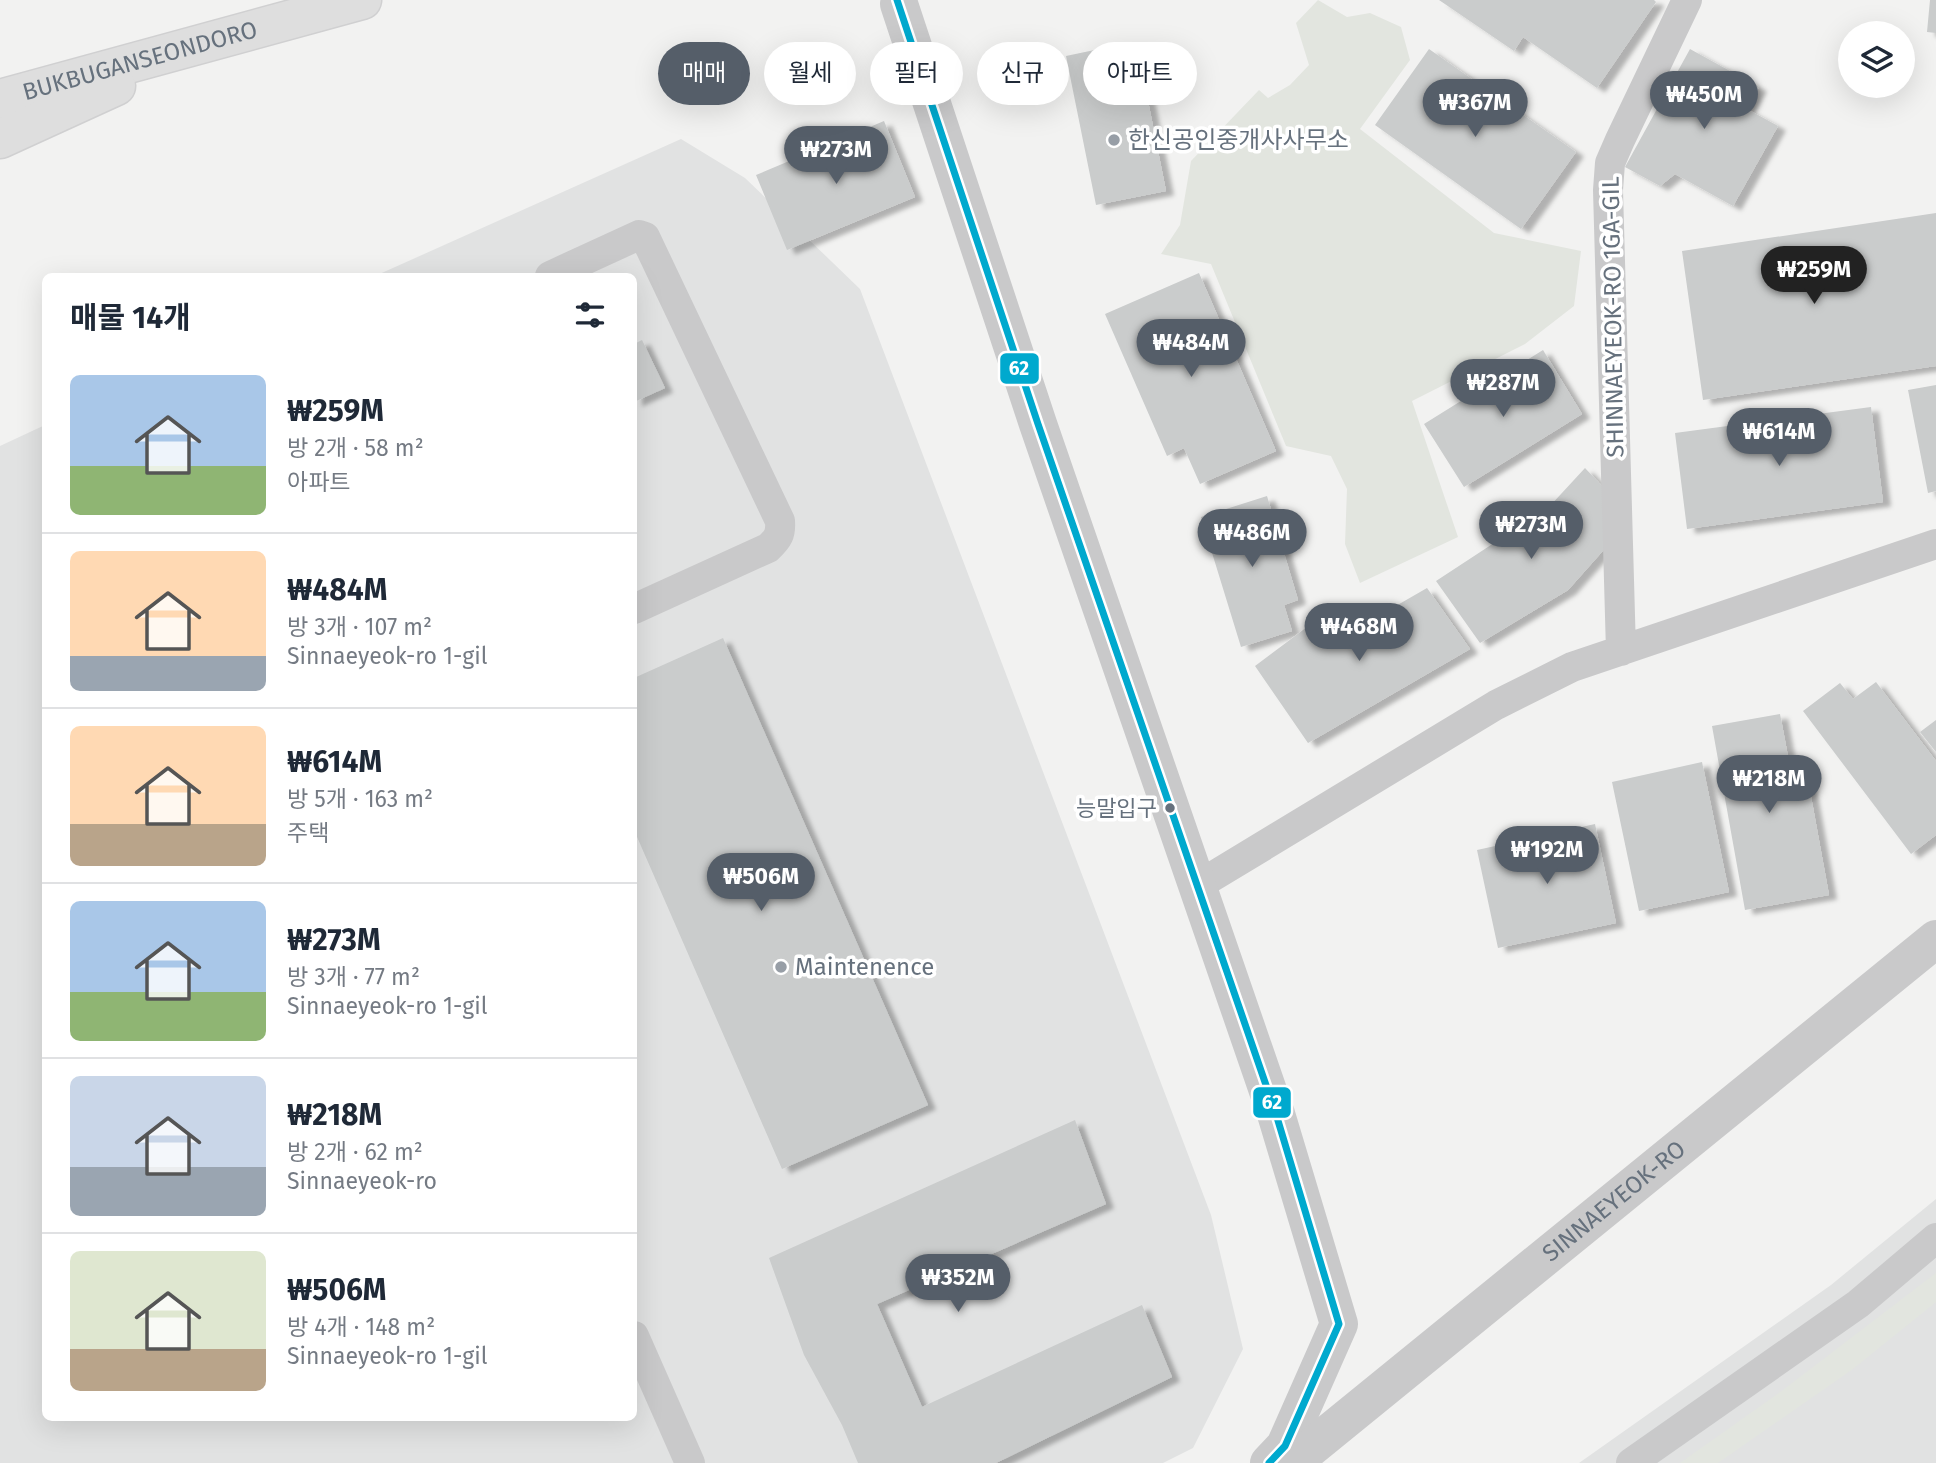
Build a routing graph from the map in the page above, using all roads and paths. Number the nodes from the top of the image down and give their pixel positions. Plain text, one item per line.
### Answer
1 (362, 0) edge
2 (1687, 0) edge
3 (899, 4) dead end
4 (233, 34) junction
5 (0, 99) edge
6 (0, 139) edge
7 (557, 273) edge
8 (1936, 544) edge
9 (637, 608) edge
10 (1621, 651) junction
11 (1197, 886) junction
12 (1936, 939) edge
13 (1936, 1238) edge
14 (637, 1343) edge
15 (690, 1463) edge
16 (1269, 1463) edge
17 (1292, 1463) edge
18 (1632, 1463) edge

1 - 4 highway, BUKBUGANSEONDORO
2 - 10 lane, SHINNAEYEOK-RO 1GA-GIL
3 - 11 street
4 - 5 highway, BUKBUGANSEONDORO
4 - 6 highway
7 - 9 lane
8 - 10 lane
10 - 11 lane
11 - 16 street
12 - 17 street, SINNAEYEOK-RO
13 - 18 lane
14 - 15 lane

